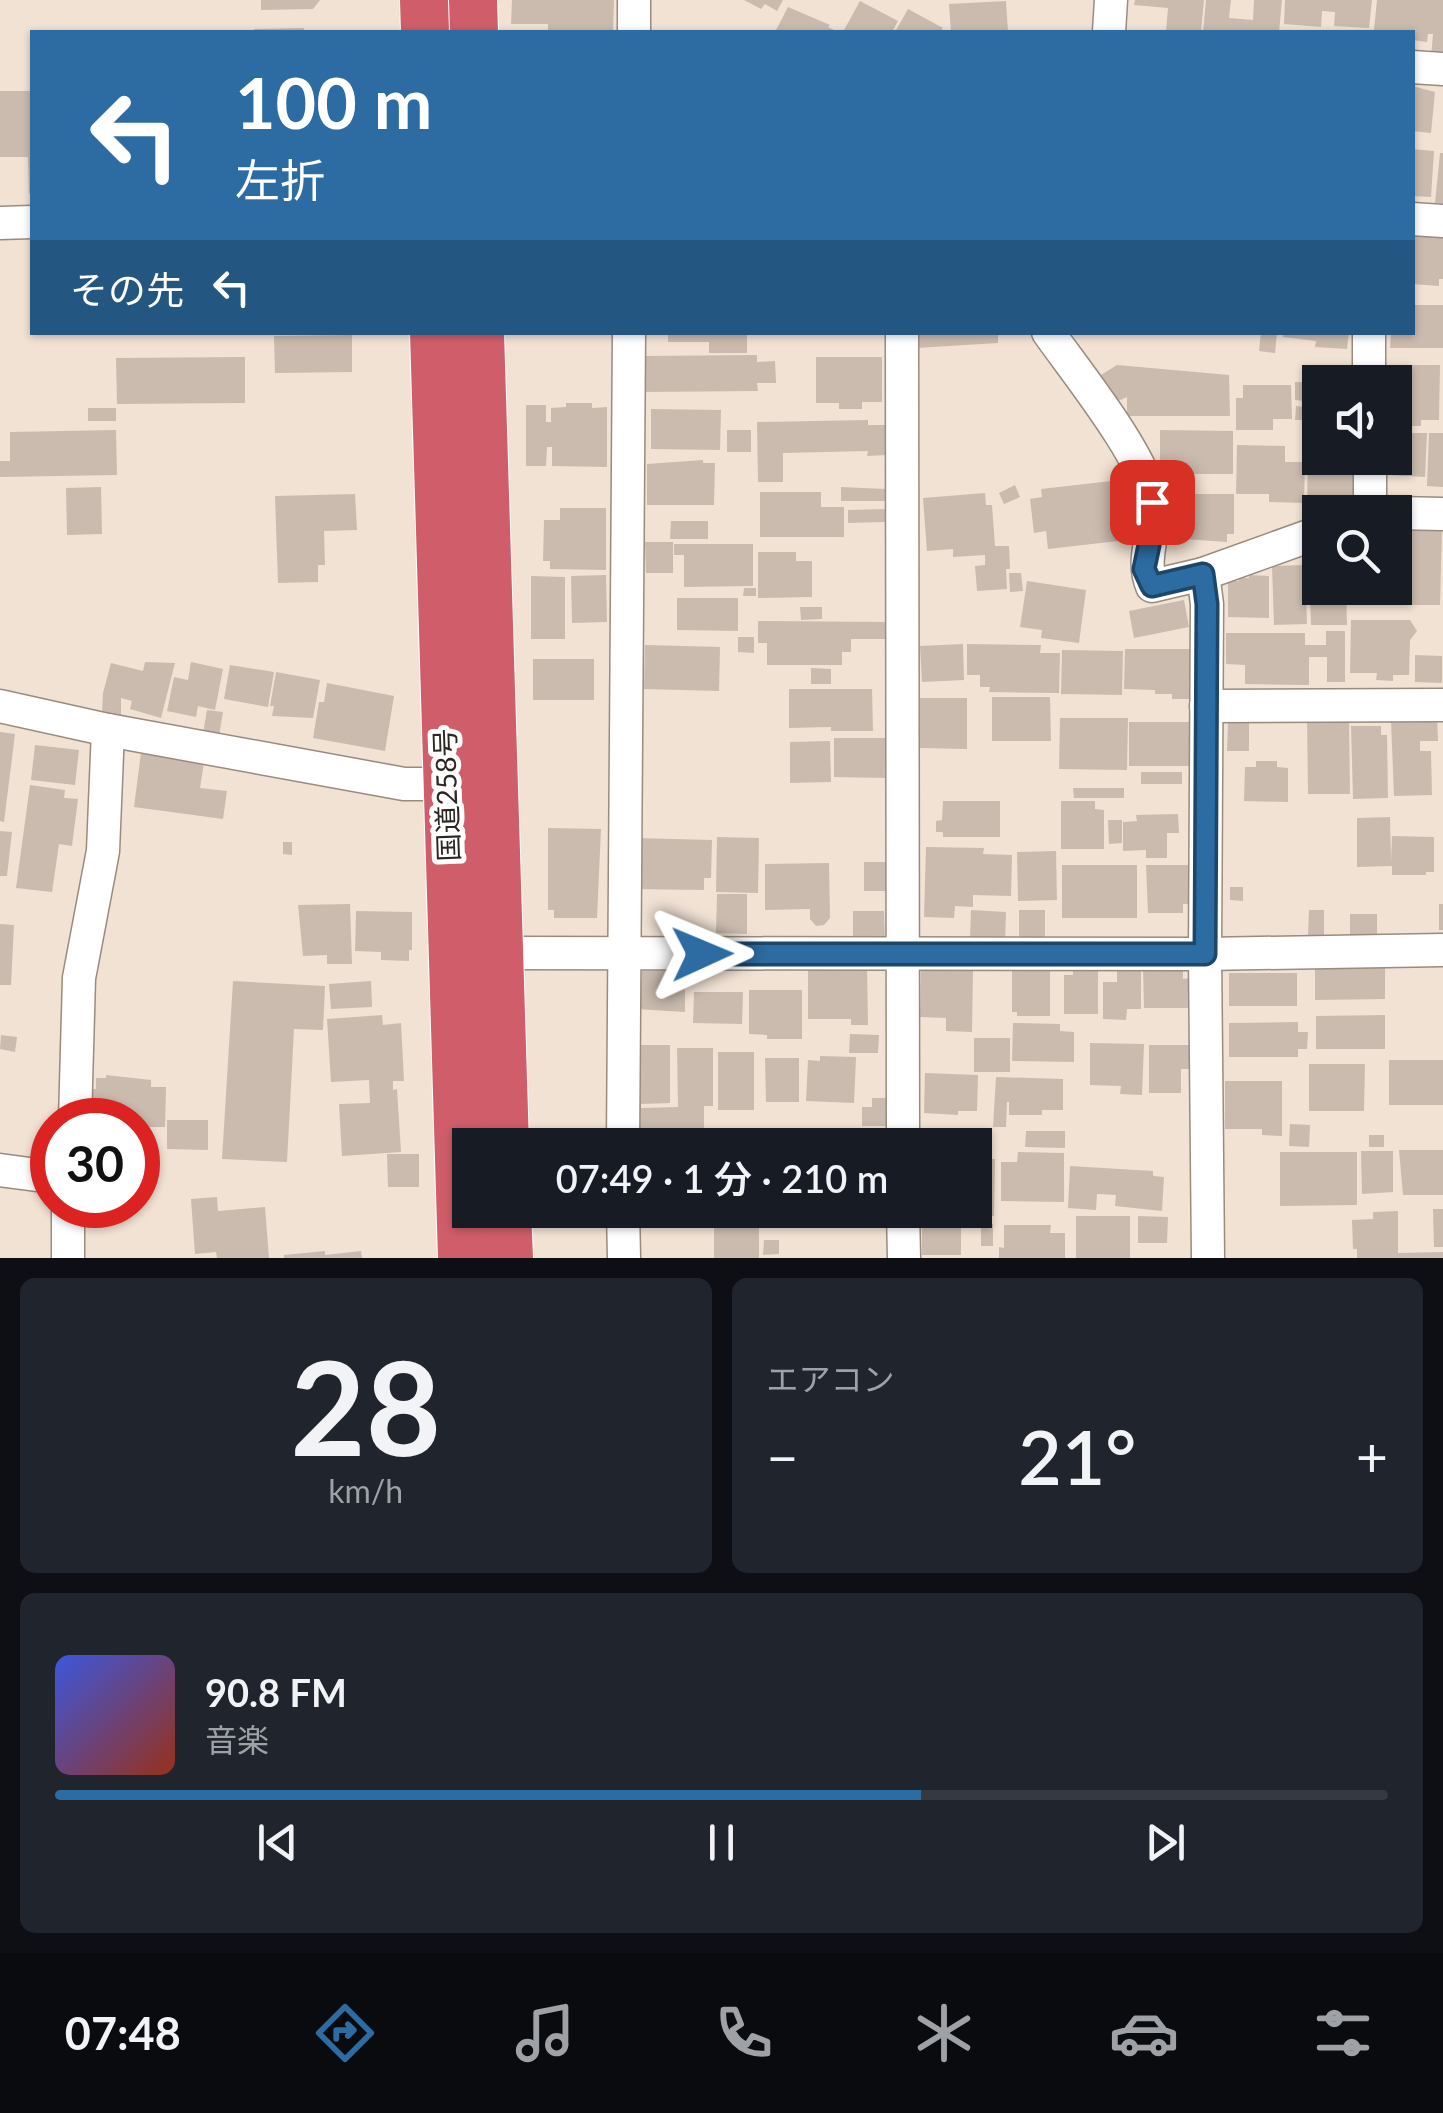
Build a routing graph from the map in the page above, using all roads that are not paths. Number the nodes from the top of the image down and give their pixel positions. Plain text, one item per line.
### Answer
1 (424, 0) edge
2 (473, 0) edge
3 (634, 0) edge
4 (1112, 0) edge
5 (425, 30) edge
6 (474, 30) edge
7 (634, 30) edge
8 (1109, 30) edge
9 (1415, 67) edge
10 (1443, 70) edge
11 (1415, 219) edge
12 (1443, 221) edge
13 (30, 222) edge
14 (0, 223) edge
15 (434, 335) edge
16 (480, 335) edge
17 (630, 335) edge
18 (902, 335) edge
19 (1050, 335) edge
20 (1369, 335) edge
21 (1369, 365) edge
22 (1412, 513) edge
23 (1443, 514) edge
24 (1302, 538) edge
25 (1203, 574) junction
26 (1443, 705) edge
27 (0, 706) edge
28 (1206, 706) junction
29 (108, 730) junction
30 (446, 784) junction
31 (1443, 950) edge
32 (901, 952) junction
33 (498, 953) junction
34 (622, 954) junction
35 (1205, 954) junction
36 (75, 1098) edge
37 (504, 1128) edge
38 (623, 1128) edge
39 (902, 1128) edge
40 (0, 1170) edge
41 (30, 1174) edge
42 (68, 1228) edge
43 (508, 1228) edge
44 (624, 1228) edge
45 (903, 1228) edge
46 (68, 1258) edge
47 (462, 1258) edge
48 (509, 1258) edge
49 (624, 1258) edge
50 (904, 1258) edge
51 (1208, 1258) edge

1 - 5 highway
2 - 6 highway
3 - 7 street
4 - 8 street
9 - 10 street
11 - 12 street
13 - 14 street
15 - 30 highway, 国道258号
16 - 33 highway, 国道258号
17 - 34 street
18 - 32 street
19 - 25 street
20 - 21 street
22 - 23 street
24 - 25 street
25 - 28 street
26 - 28 street
27 - 29 street
28 - 35 street
29 - 30 street
29 - 36 street
30 - 47 highway, 国道258号
31 - 35 street
32 - 34 street
32 - 35 street
32 - 39 street
33 - 34 street
33 - 37 highway, 国道258号
34 - 38 street
35 - 51 street
40 - 41 street
42 - 46 street
43 - 48 highway
44 - 49 street
45 - 50 street

